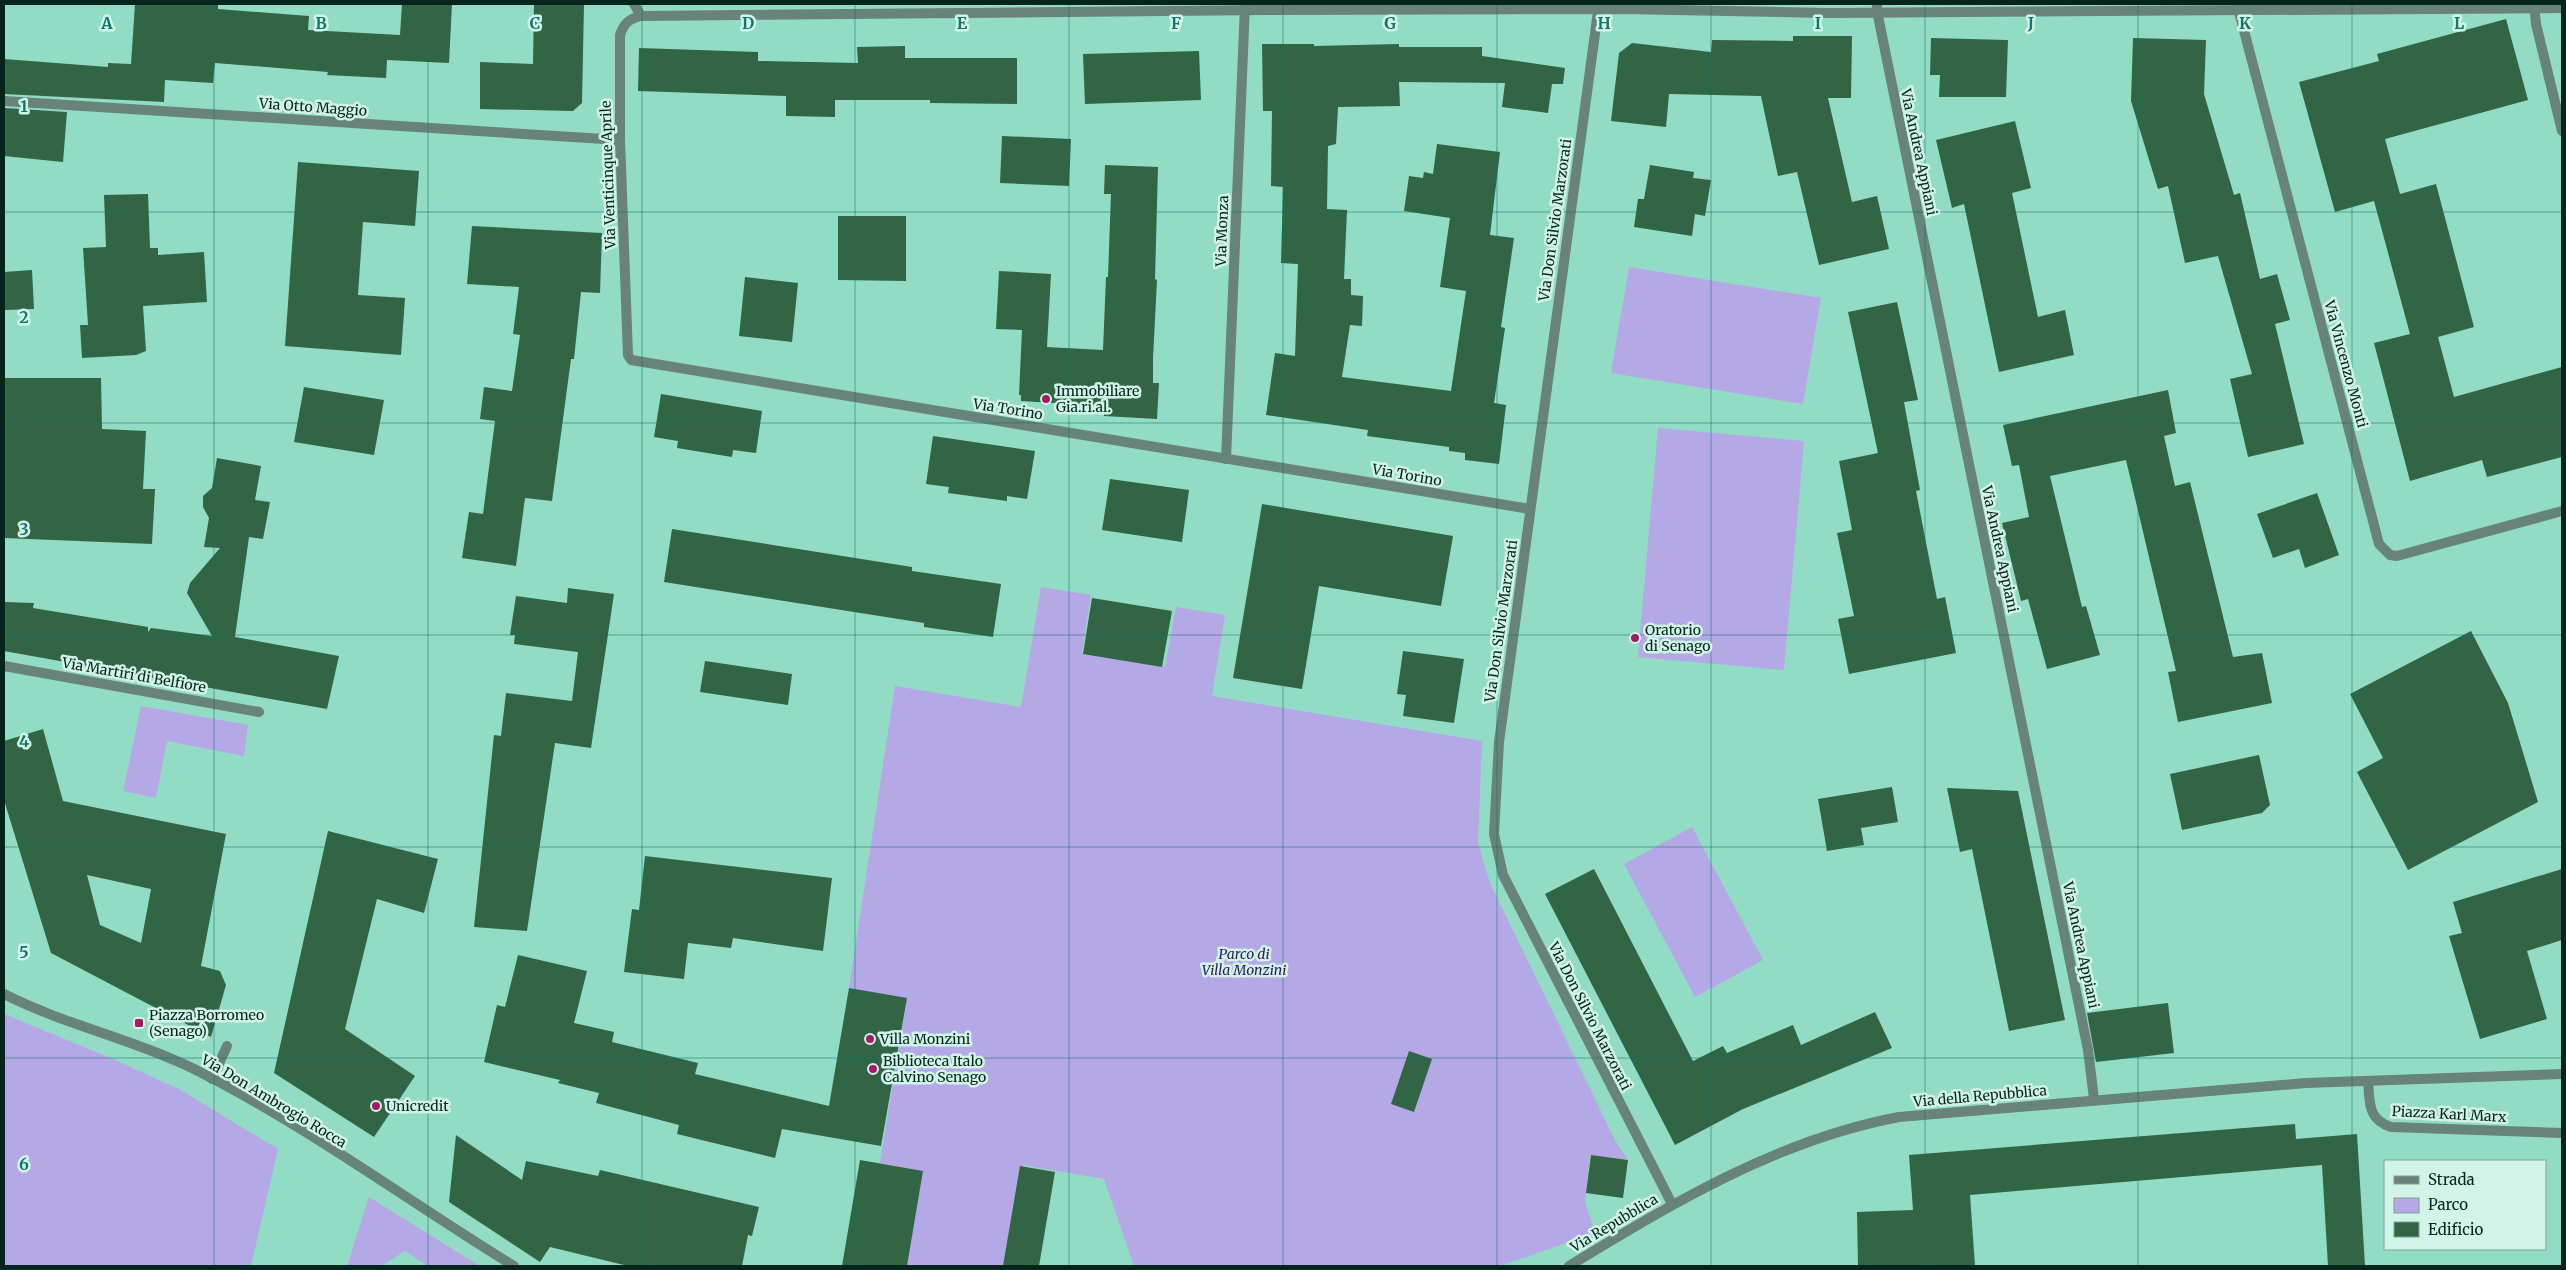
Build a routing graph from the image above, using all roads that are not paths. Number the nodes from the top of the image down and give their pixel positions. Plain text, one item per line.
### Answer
1 (634, 4) edge
2 (2534, 6) edge
3 (1245, 7) edge
4 (1598, 7) edge
5 (1877, 7) edge
6 (2238, 8) edge
7 (2562, 8) edge
8 (641, 16) junction
9 (4, 101) edge
10 (2562, 131) edge
11 (620, 140) junction
12 (630, 359) joint
13 (1226, 459) junction
14 (1530, 509) junction
15 (2562, 511) edge
16 (4, 666) edge
17 (259, 712) dead end
18 (4, 994) edge
19 (227, 1046) dead end
20 (2562, 1074) edge
21 (212, 1079) junction
22 (2368, 1081) junction
23 (2094, 1099) junction
24 (2562, 1133) edge
25 (1672, 1204) junction
26 (514, 1266) edge
27 (1569, 1266) edge

1 - 8 street
2 - 6 street
2 - 7 street
2 - 10 street
3 - 4 street
3 - 8 street
3 - 13 street, Via Monza
4 - 5 street
4 - 14 street, Via Don Silvio Marzorati
5 - 6 street
5 - 23 street, Via Andrea Appiani
6 - 15 street, Via Vincenzo Monti
8 - 11 street, Via Venticinque Aprile
9 - 11 street, Via Otto Maggio
11 - 12 street, Via Venticinque Aprile
12 - 13 street, Via Torino
13 - 14 street, Via Torino
14 - 25 street, Via Don Silvio Marzorati
16 - 17 street, Via Martiri di Belfiore
18 - 21 street, Via Don Ambrogio Rocca
19 - 21 street
20 - 22 street
21 - 26 street, Via Don Ambrogio Rocca
22 - 23 street, Via della Repubblica
22 - 24 street, Piazza Karl Marx
23 - 25 street, Via della Repubblica
25 - 27 street, Via Repubblica

